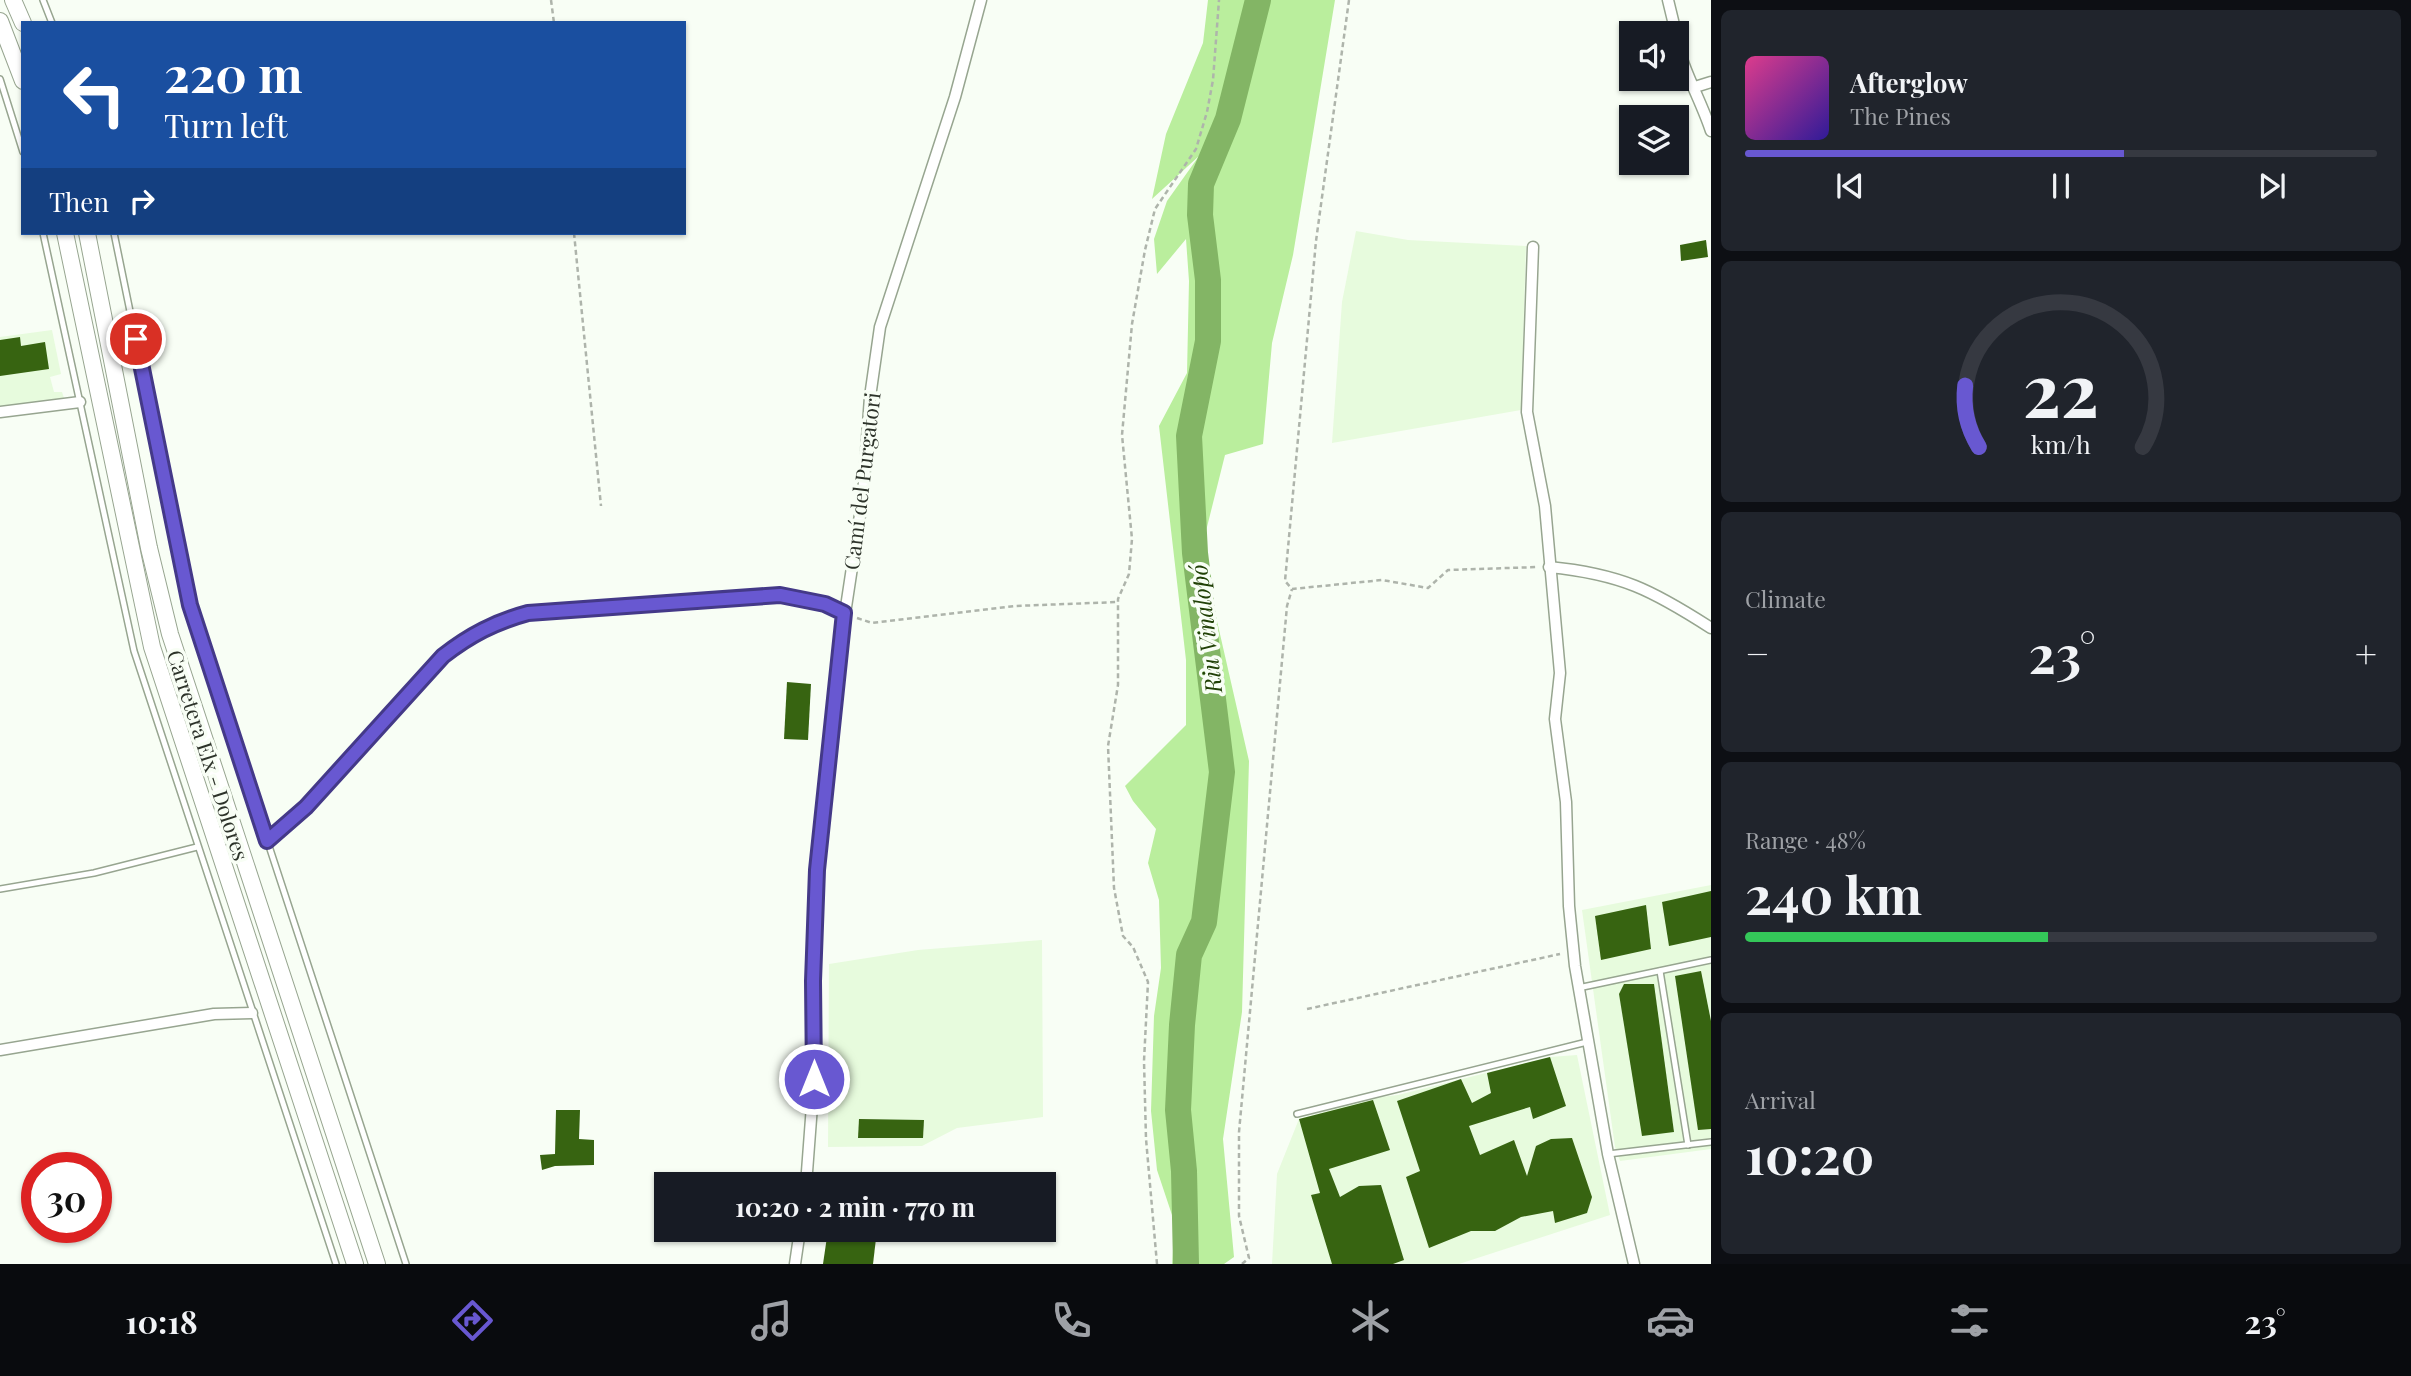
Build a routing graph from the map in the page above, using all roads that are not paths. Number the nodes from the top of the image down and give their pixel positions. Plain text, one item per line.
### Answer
1 (13, 0) edge
2 (43, 0) edge
3 (981, 0) edge
4 (1668, 0) edge
5 (0, 21) edge
6 (22, 21) edge
7 (51, 21) edge
8 (1673, 21) edge
9 (1689, 74) edge
10 (21, 76) edge
11 (0, 79) edge
12 (1711, 82) edge
13 (1695, 87) junction
14 (1711, 131) edge
15 (21, 146) edge
16 (43, 235) edge
17 (65, 235) edge
18 (87, 235) edge
19 (114, 235) edge
20 (1533, 247) dead end
21 (80, 402) junction
22 (0, 412) edge
23 (1549, 567) junction
24 (844, 613) junction
25 (1711, 628) edge
26 (267, 841) junction
27 (197, 847) junction
28 (0, 889) edge
29 (1711, 960) edge
30 (1660, 971) junction
31 (1578, 988) junction
32 (252, 1013) junction
33 (1587, 1042) junction
34 (0, 1050) edge
35 (1297, 1114) dead end
36 (1711, 1142) edge
37 (1688, 1145) junction
38 (1608, 1154) junction
39 (807, 1172) edge
40 (798, 1242) edge
41 (337, 1264) edge
42 (355, 1264) edge
43 (377, 1264) edge
44 (406, 1264) edge
45 (795, 1264) edge
46 (1634, 1264) edge

1 - 6 main road
2 - 7 lane
3 - 24 street, Camí del Purgatori
4 - 8 street
5 - 10 main road
9 - 13 street
11 - 15 lane
12 - 13 street
13 - 14 street
16 - 21 lane
17 - 42 main road, Carretera Elx - Dolores
18 - 43 main road, Carretera Elx - Dolores
19 - 26 lane
20 - 23 street
21 - 22 street
21 - 27 lane
23 - 25 street
23 - 31 street
24 - 26 lane
24 - 39 street, Camí del Purgatori
26 - 44 lane
27 - 28 lane
27 - 32 lane
29 - 30 lane
30 - 31 lane
30 - 37 lane
31 - 33 street
32 - 34 street
32 - 41 lane
33 - 35 lane
33 - 38 street
36 - 37 lane
37 - 38 lane
38 - 46 street
40 - 45 street

